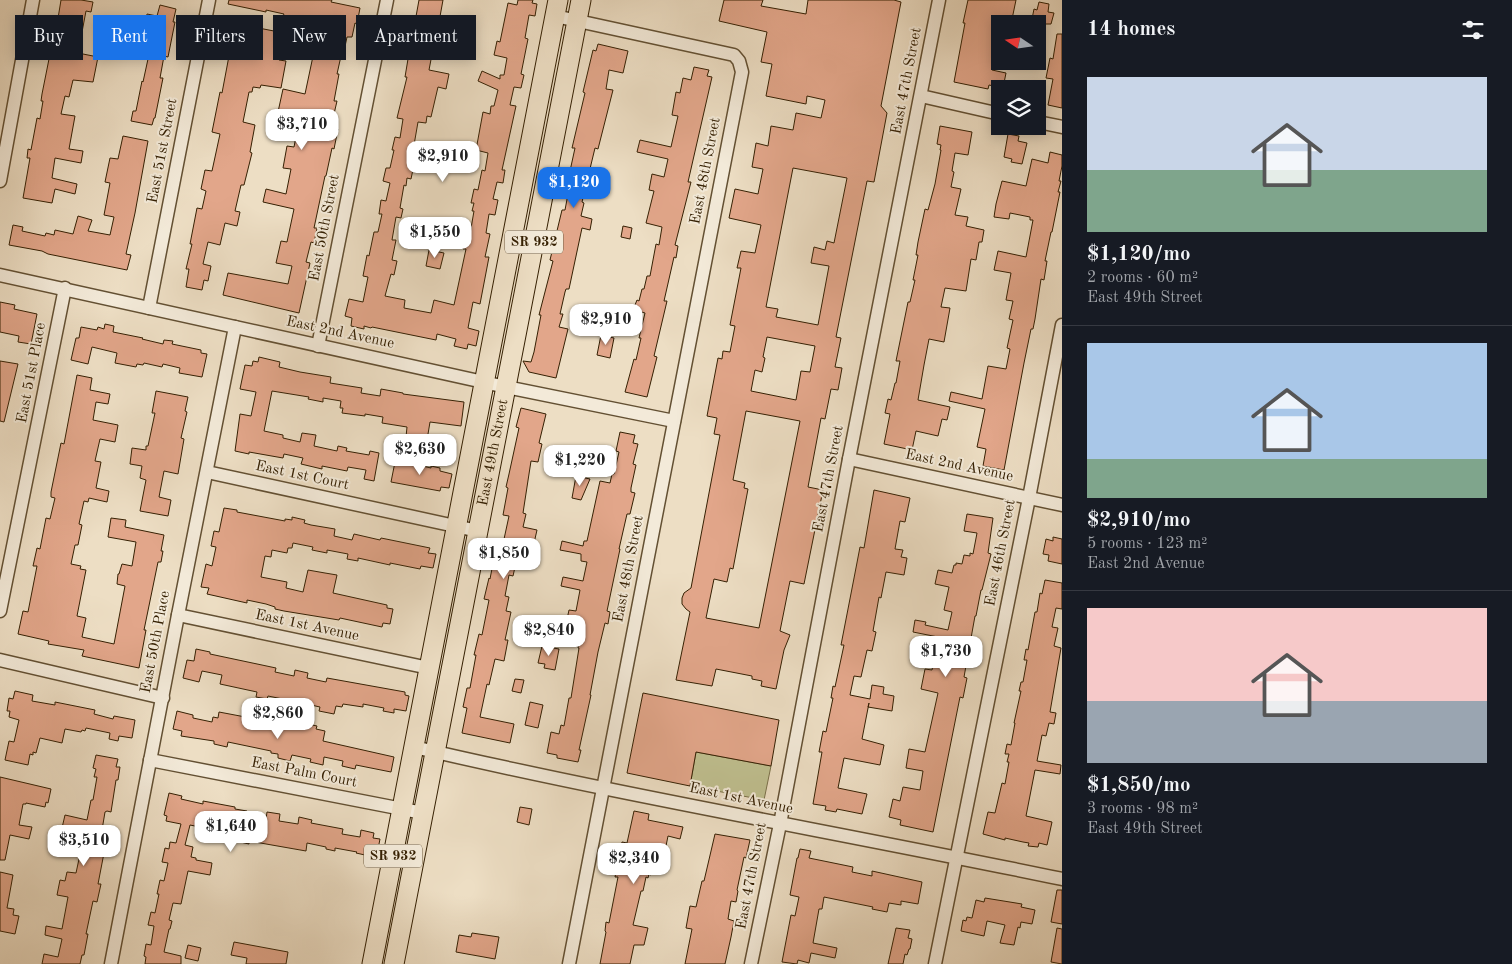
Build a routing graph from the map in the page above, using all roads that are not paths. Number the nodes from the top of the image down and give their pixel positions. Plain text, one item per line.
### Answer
1 (33, 0) edge
2 (208, 0) edge
3 (387, 0) edge
4 (581, 0) edge
5 (939, 0) edge
6 (557, 8) edge
7 (577, 21) junction
8 (921, 96) junction
9 (991, 112) edge
10 (1046, 124) edge
11 (1062, 127) edge
12 (0, 181) edge
13 (0, 275) edge
14 (65, 288) junction
15 (150, 308) junction
16 (1062, 325) edge
17 (235, 327) junction
18 (318, 346) junction
19 (485, 381) junction
20 (506, 387) junction
21 (674, 421) junction
22 (849, 459) junction
23 (207, 472) junction
24 (1029, 498) junction
25 (1062, 505) edge
26 (456, 526) junction
27 (478, 531) junction
28 (0, 611) edge
29 (178, 615) junction
30 (0, 660) edge
31 (429, 668) junction
32 (163, 698) junction
33 (414, 747) junction
34 (435, 752) junction
35 (150, 760) junction
36 (604, 787) junction
37 (402, 809) junction
38 (423, 813) junction
39 (780, 824) junction
40 (956, 857) junction
41 (1062, 879) edge
42 (111, 964) edge
43 (372, 964) edge
44 (394, 964) edge
45 (569, 964) edge
46 (751, 964) edge
47 (934, 964) edge

1 - 12 street
2 - 15 street, East 51st Street
3 - 18 street, East 50th Street
4 - 7 main road, East 49th Street / SR 932
5 - 8 street, East 47th Street
6 - 7 street
6 - 19 main road, East 49th Street / SR 932
7 - 20 main road, East 49th Street / SR 932
7 - 21 street, East 48th Street
8 - 9 street
8 - 22 street, East 47th Street
10 - 11 street
13 - 14 street, East 2nd Avenue
14 - 15 street, East 2nd Avenue
14 - 28 street, East 51st Place
15 - 17 street, East 2nd Avenue
16 - 24 street, East 46th Street
17 - 18 street, East 2nd Avenue
17 - 23 street, East 50th Place
18 - 19 street, East 2nd Avenue
19 - 20 street, East 2nd Avenue
19 - 26 main road, East 49th Street / SR 932
20 - 21 street, East 2nd Avenue
20 - 27 main road, East 49th Street / SR 932
21 - 36 street, East 48th Street
22 - 24 street, East 2nd Avenue
22 - 39 street, East 47th Street
23 - 26 street, East 1st Court
23 - 29 street, East 50th Place
24 - 25 street, East 2nd Avenue
24 - 40 street, East 46th Street
26 - 27 street, East 1st Court
26 - 31 main road, East 49th Street / SR 932
27 - 34 main road, East 49th Street / SR 932
29 - 31 street, East 1st Avenue
29 - 32 street, East 50th Place
30 - 32 street
31 - 33 main road, East 49th Street / SR 932
32 - 35 street, East 50th Place
33 - 34 street, East 1st Avenue
33 - 37 main road, East 49th Street / SR 932
34 - 36 street, East 1st Avenue
34 - 38 main road, East 49th Street / SR 932
35 - 37 street, East Palm Court
35 - 42 street, East 50th Place
36 - 39 street, East 1st Avenue
36 - 45 street, East 48th Street
37 - 38 street, East Palm Court
37 - 43 main road, East 49th Street / SR 932
38 - 44 main road, East 49th Street / SR 932
39 - 40 street, East 1st Avenue
39 - 46 street, East 47th Street
40 - 41 street, East 1st Avenue
40 - 47 street, East 46th Street

